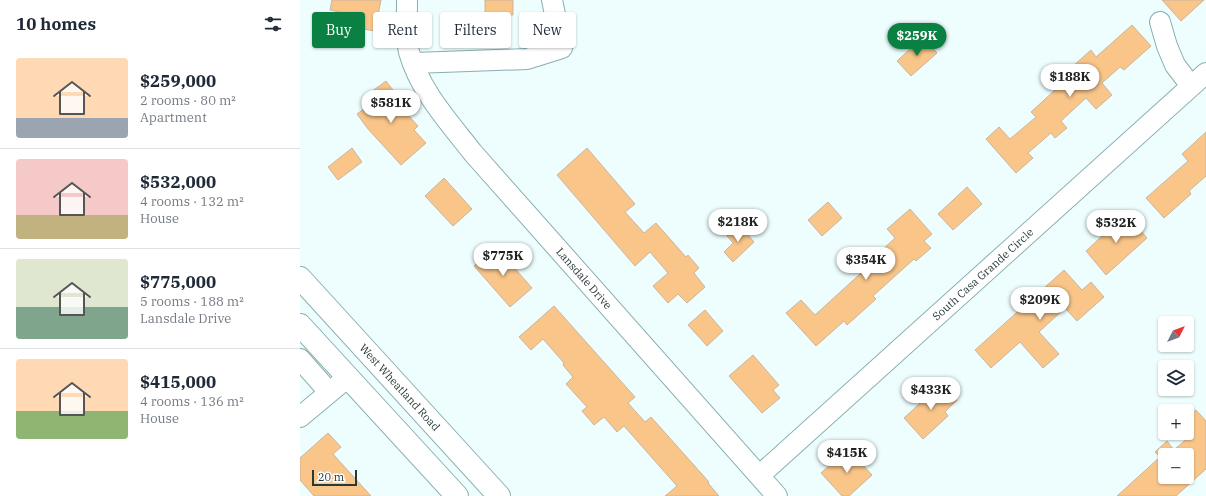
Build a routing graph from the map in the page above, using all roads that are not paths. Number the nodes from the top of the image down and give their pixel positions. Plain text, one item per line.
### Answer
1 (408, 0) edge
2 (552, 0) edge
3 (1160, 22) dead end
4 (414, 63) junction
5 (1206, 73) edge
6 (1192, 86) junction
7 (300, 278) edge
8 (300, 325) edge
9 (300, 359) edge
10 (348, 377) junction
11 (329, 392) junction
12 (300, 417) edge
13 (760, 476) junction
14 (457, 496) edge
15 (499, 496) edge
16 (777, 496) edge

1 - 4 street, Lansdale Drive
2 - 4 street
3 - 6 street
4 - 13 street, Lansdale Drive
5 - 6 street, South Casa Grande Circle
6 - 13 street, South Casa Grande Circle
7 - 15 main road, West Wheatland Road
8 - 10 main road
9 - 11 street
10 - 11 street
10 - 14 main road
11 - 12 street
13 - 16 street, Lansdale Drive

